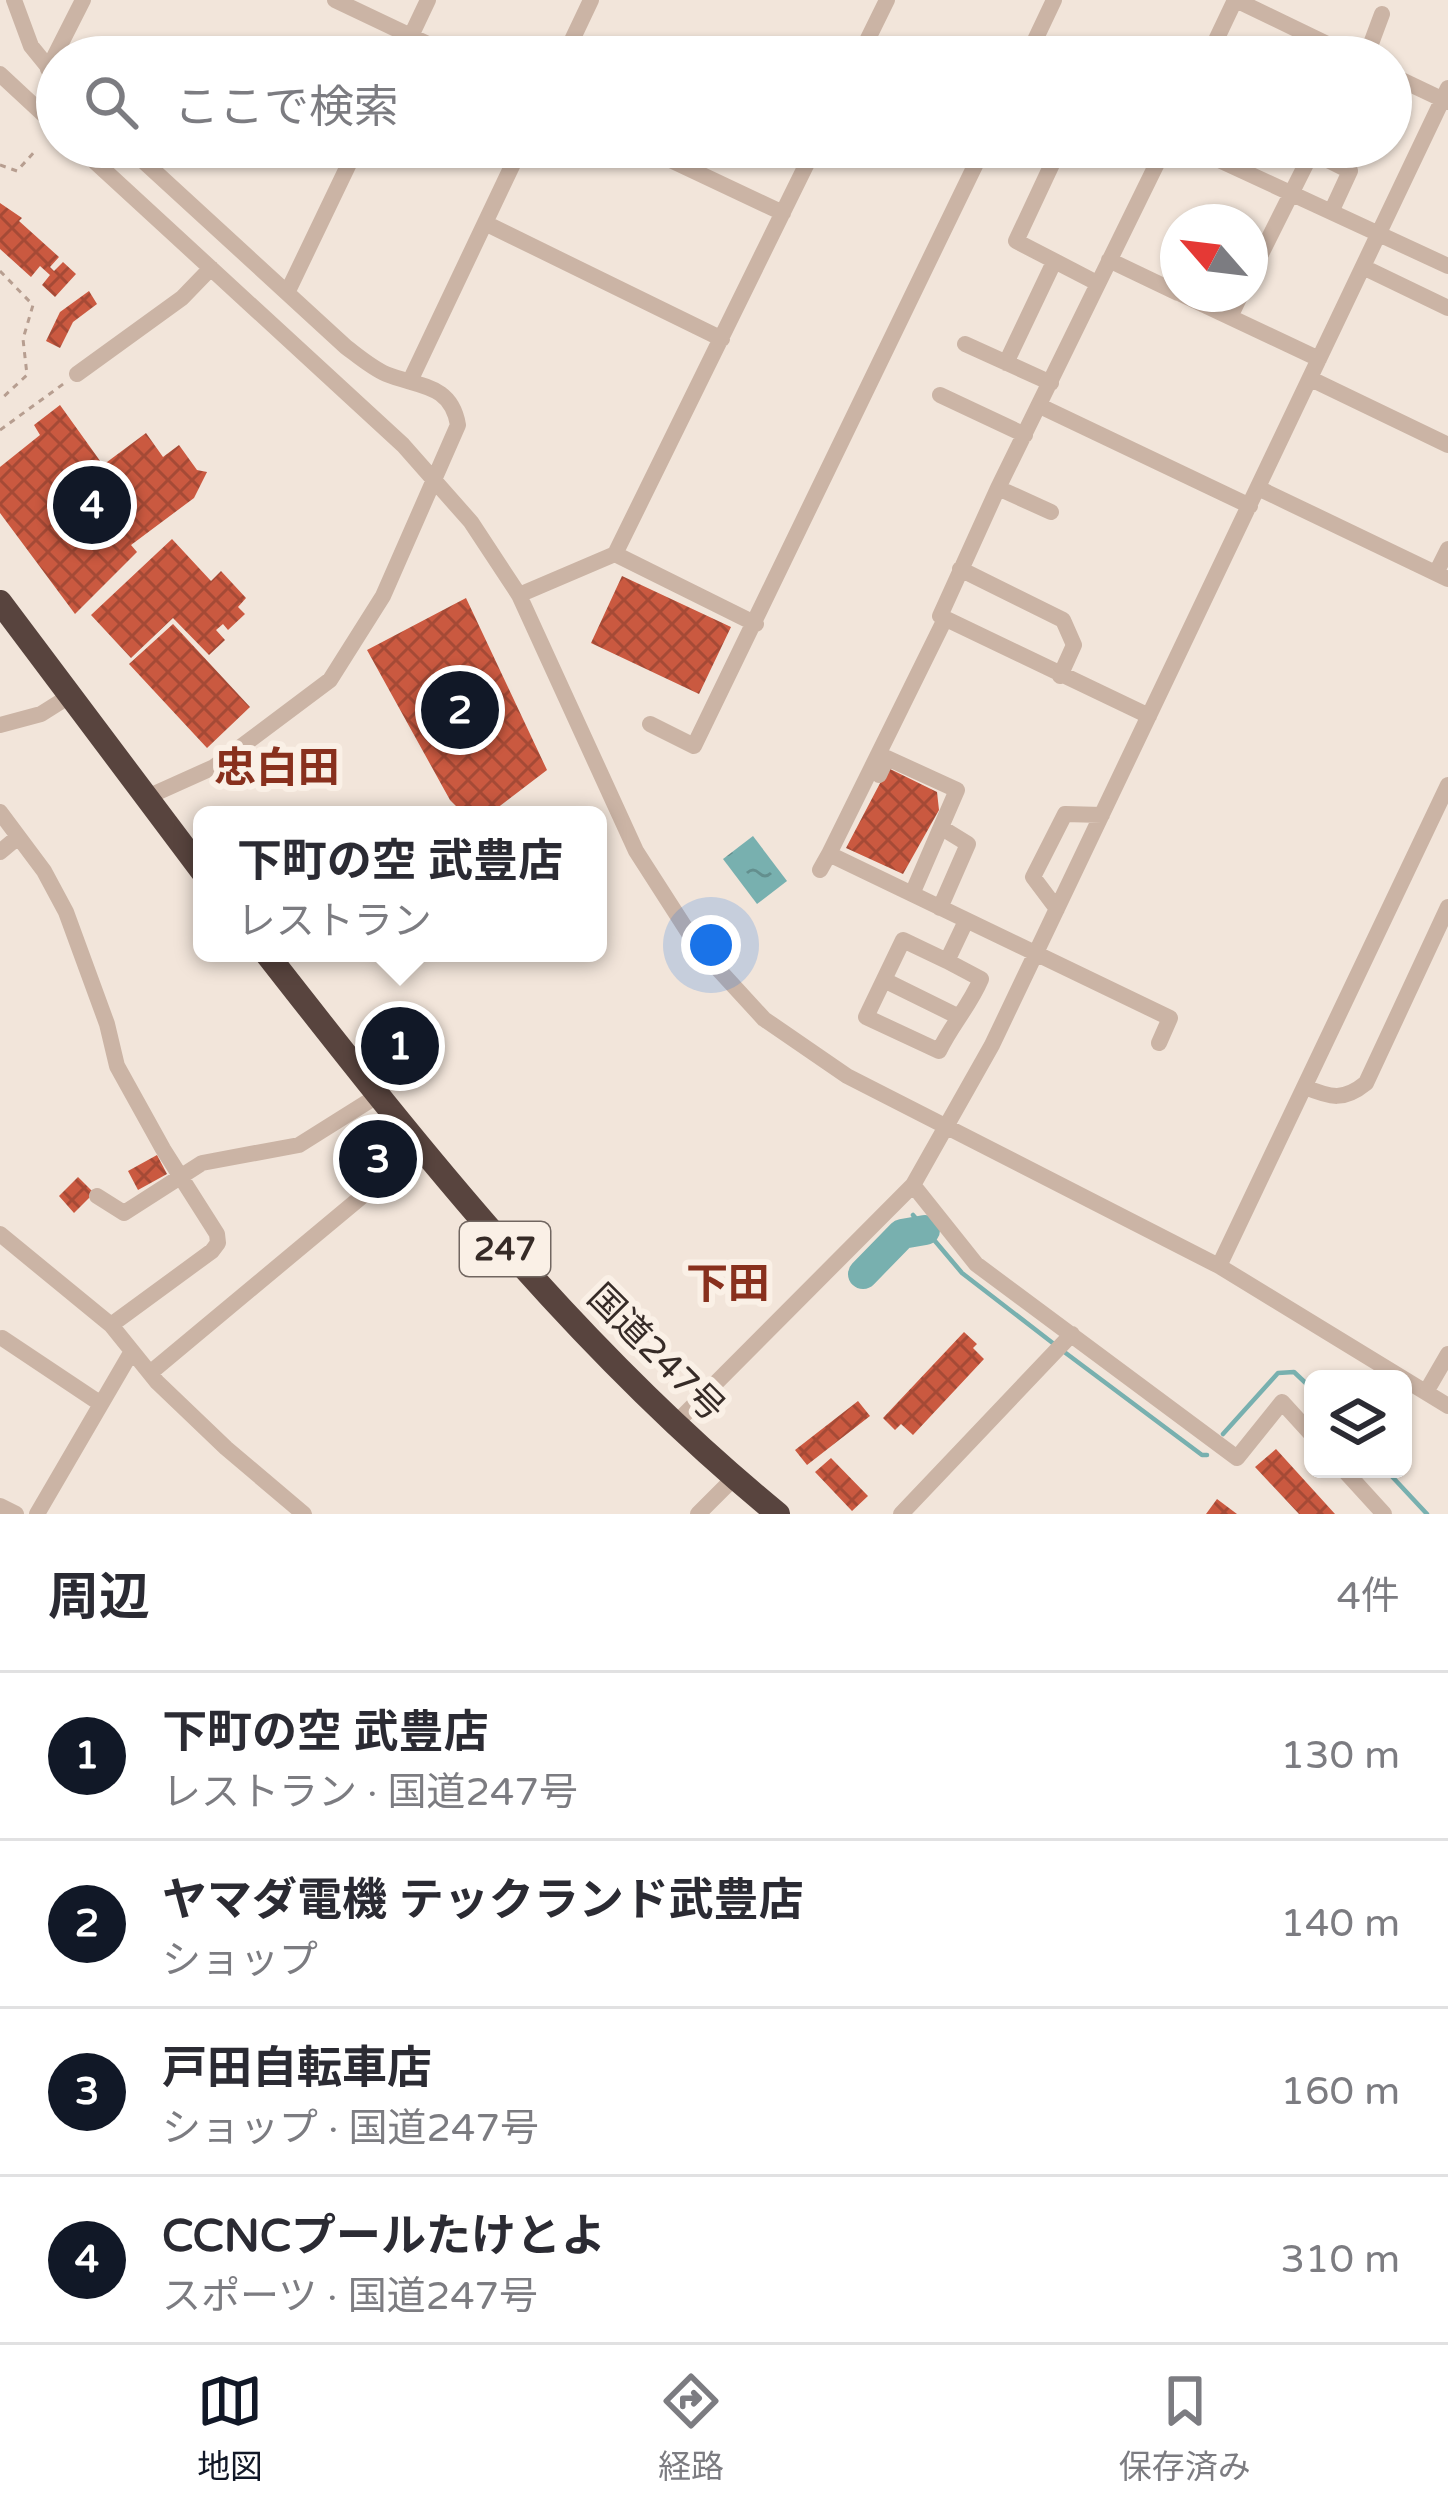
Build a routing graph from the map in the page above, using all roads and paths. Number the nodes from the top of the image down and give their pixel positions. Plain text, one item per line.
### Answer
1 (14, 0) edge
2 (83, 0) edge
3 (335, 0) edge
4 (428, 0) edge
5 (591, 0) edge
6 (887, 0) edge
7 (1054, 0) edge
8 (1236, 0) edge
9 (1382, 14) dead end
10 (68, 36) edge
11 (411, 36) joint
12 (574, 36) edge
13 (870, 36) edge
14 (1037, 36) edge
15 (1218, 36) edge
16 (1311, 36) edge
17 (1374, 36) edge
18 (36, 52) edge
19 (0, 74) edge
20 (1412, 83) edge
21 (1446, 96) edge
22 (36, 107) edge
23 (36, 150) dead end
24 (0, 165) edge
25 (1412, 165) edge
26 (102, 168) edge
27 (151, 168) edge
28 (348, 168) edge
29 (511, 168) edge
30 (688, 168) edge
31 (805, 168) edge
32 (974, 168) edge
33 (1050, 168) edge
34 (1155, 168) edge
35 (1234, 168) edge
36 (1302, 168) edge
37 (1345, 168) edge
38 (1411, 168) edge
39 (1290, 195) junction
40 (1331, 210) junction
41 (783, 214) junction
42 (485, 223) junction
43 (1379, 232) junction
44 (1268, 240) edge
45 (1109, 260) junction
46 (1054, 262) junction
47 (1448, 266) edge
48 (1363, 267) junction
49 (211, 268) junction
50 (0, 271) edge
51 (1097, 284) junction
52 (1160, 284) edge
53 (287, 293) junction
54 (1448, 308) edge
55 (1220, 312) edge
56 (1232, 312) edge
57 (1230, 317) junction
58 (722, 339) junction
59 (965, 344) dead end
60 (1318, 359) junction
61 (1006, 363) junction
62 (77, 374) joint
63 (1311, 379) junction
64 (410, 381) junction
65 (1051, 383) junction
66 (940, 395) dead end
67 (0, 400) edge
68 (1040, 406) junction
69 (0, 430) edge
70 (1025, 435) junction
71 (1448, 446) edge
72 (436, 479) junction
73 (998, 488) junction
74 (1258, 488) junction
75 (1250, 506) junction
76 (1051, 512) dead end
77 (1448, 550) edge
78 (615, 554) junction
79 (960, 569) junction
80 (1442, 576) edge
81 (519, 595) junction
82 (0, 602) edge
83 (945, 619) junction
84 (756, 624) junction
85 (1060, 676) junction
86 (68, 697) junction
87 (1149, 716) junction
88 (650, 724) dead end
89 (0, 725) edge
90 (1448, 785) edge
91 (145, 798) junction
92 (0, 812) edge
93 (1102, 815) junction
94 (942, 828) junction
95 (19, 837) junction
96 (0, 853) edge
97 (831, 856) junction
98 (193, 859) edge
99 (912, 894) junction
100 (1448, 907) edge
101 (940, 908) junction
102 (1057, 909) junction
103 (966, 921) junction
104 (1035, 954) junction
105 (947, 961) junction
106 (273, 962) edge
107 (884, 980) junction
108 (957, 1016) junction
109 (1160, 1043) dead end
110 (1305, 1087) junction
111 (377, 1096) junction
112 (946, 1127) junction
113 (420, 1148) junction
114 (180, 1177) junction
115 (913, 1185) junction
116 (97, 1196) dead end
117 (0, 1234) edge
118 (1219, 1266) junction
119 (111, 1325) junction
120 (2, 1338) edge
121 (1065, 1344) junction
122 (132, 1351) junction
123 (1448, 1354) edge
124 (150, 1373) junction
125 (1426, 1392) junction
126 (101, 1404) junction
127 (1448, 1406) edge
128 (675, 1424) junction
129 (1304, 1426) edge
130 (734, 1478) junction
131 (1351, 1478) edge
132 (0, 1506) edge
133 (16, 1514) edge
134 (37, 1514) edge
135 (304, 1514) edge
136 (698, 1514) edge
137 (778, 1514) edge
138 (901, 1514) edge
139 (1384, 1514) edge

1 - 18 street
2 - 10 street
3 - 11 street
4 - 11 street
5 - 12 street
6 - 13 street
7 - 14 street
8 - 15 street
8 - 16 street
9 - 17 street
19 - 22 street
20 - 21 street
21 - 25 street
23 - 24 path
26 - 49 street
27 - 53 street
28 - 53 street
29 - 42 street
30 - 41 street
31 - 41 street
32 - 84 street
33 - 46 street
34 - 45 street
35 - 39 street
36 - 39 street
37 - 40 street
38 - 43 street
39 - 40 street
39 - 44 street
40 - 43 street
41 - 58 street
42 - 58 street
42 - 64 street
43 - 47 street
43 - 48 street
45 - 51 street
45 - 52 street
46 - 51 street
46 - 61 street
48 - 54 street
48 - 60 street
49 - 62 street
49 - 72 street
50 - 67 path
51 - 65 street
53 - 64 street
55 - 57 street
56 - 57 street
57 - 60 street
58 - 78 street
59 - 61 street
60 - 63 street
61 - 65 street
62 - 69 path
63 - 71 street
63 - 74 street
64 - 72 street
65 - 68 street
66 - 70 street
68 - 70 street
68 - 75 street
70 - 73 street
72 - 81 street
72 - 91 street
73 - 76 street
73 - 79 street
74 - 75 street
74 - 80 street
75 - 87 street
77 - 80 street
78 - 81 street
78 - 84 street
79 - 83 street
79 - 85 street
81 - 112 street
82 - 86 highway
83 - 85 street
83 - 97 street
84 - 88 street
85 - 87 street
86 - 89 street
86 - 91 highway
87 - 93 street
90 - 110 street
91 - 98 highway
92 - 95 street
93 - 102 street
93 - 102 street
94 - 97 street
94 - 99 street
94 - 101 street
95 - 96 street
95 - 114 street
97 - 99 street
99 - 101 street
100 - 110 street
101 - 103 street
102 - 104 street
103 - 104 street
103 - 105 street
104 - 109 street
104 - 112 street
105 - 107 street
105 - 108 street
106 - 111 highway, 国道247号 / 247
107 - 108 street
107 - 108 street
110 - 118 street
111 - 113 highway, 国道247号 / 247
111 - 114 street
112 - 115 street
112 - 118 street
113 - 124 street
113 - 128 highway, 国道247号 / 247
114 - 116 street
114 - 119 street
115 - 121 street
115 - 128 street
117 - 119 street
118 - 125 street
119 - 122 street
120 - 126 street
121 - 129 street
121 - 138 street
122 - 124 street
122 - 126 street
123 - 125 street
124 - 135 street
125 - 127 street
126 - 134 street
128 - 130 highway, 国道247号 / 247
130 - 136 street
130 - 137 highway, 国道247号 / 247
131 - 139 street
132 - 133 street

